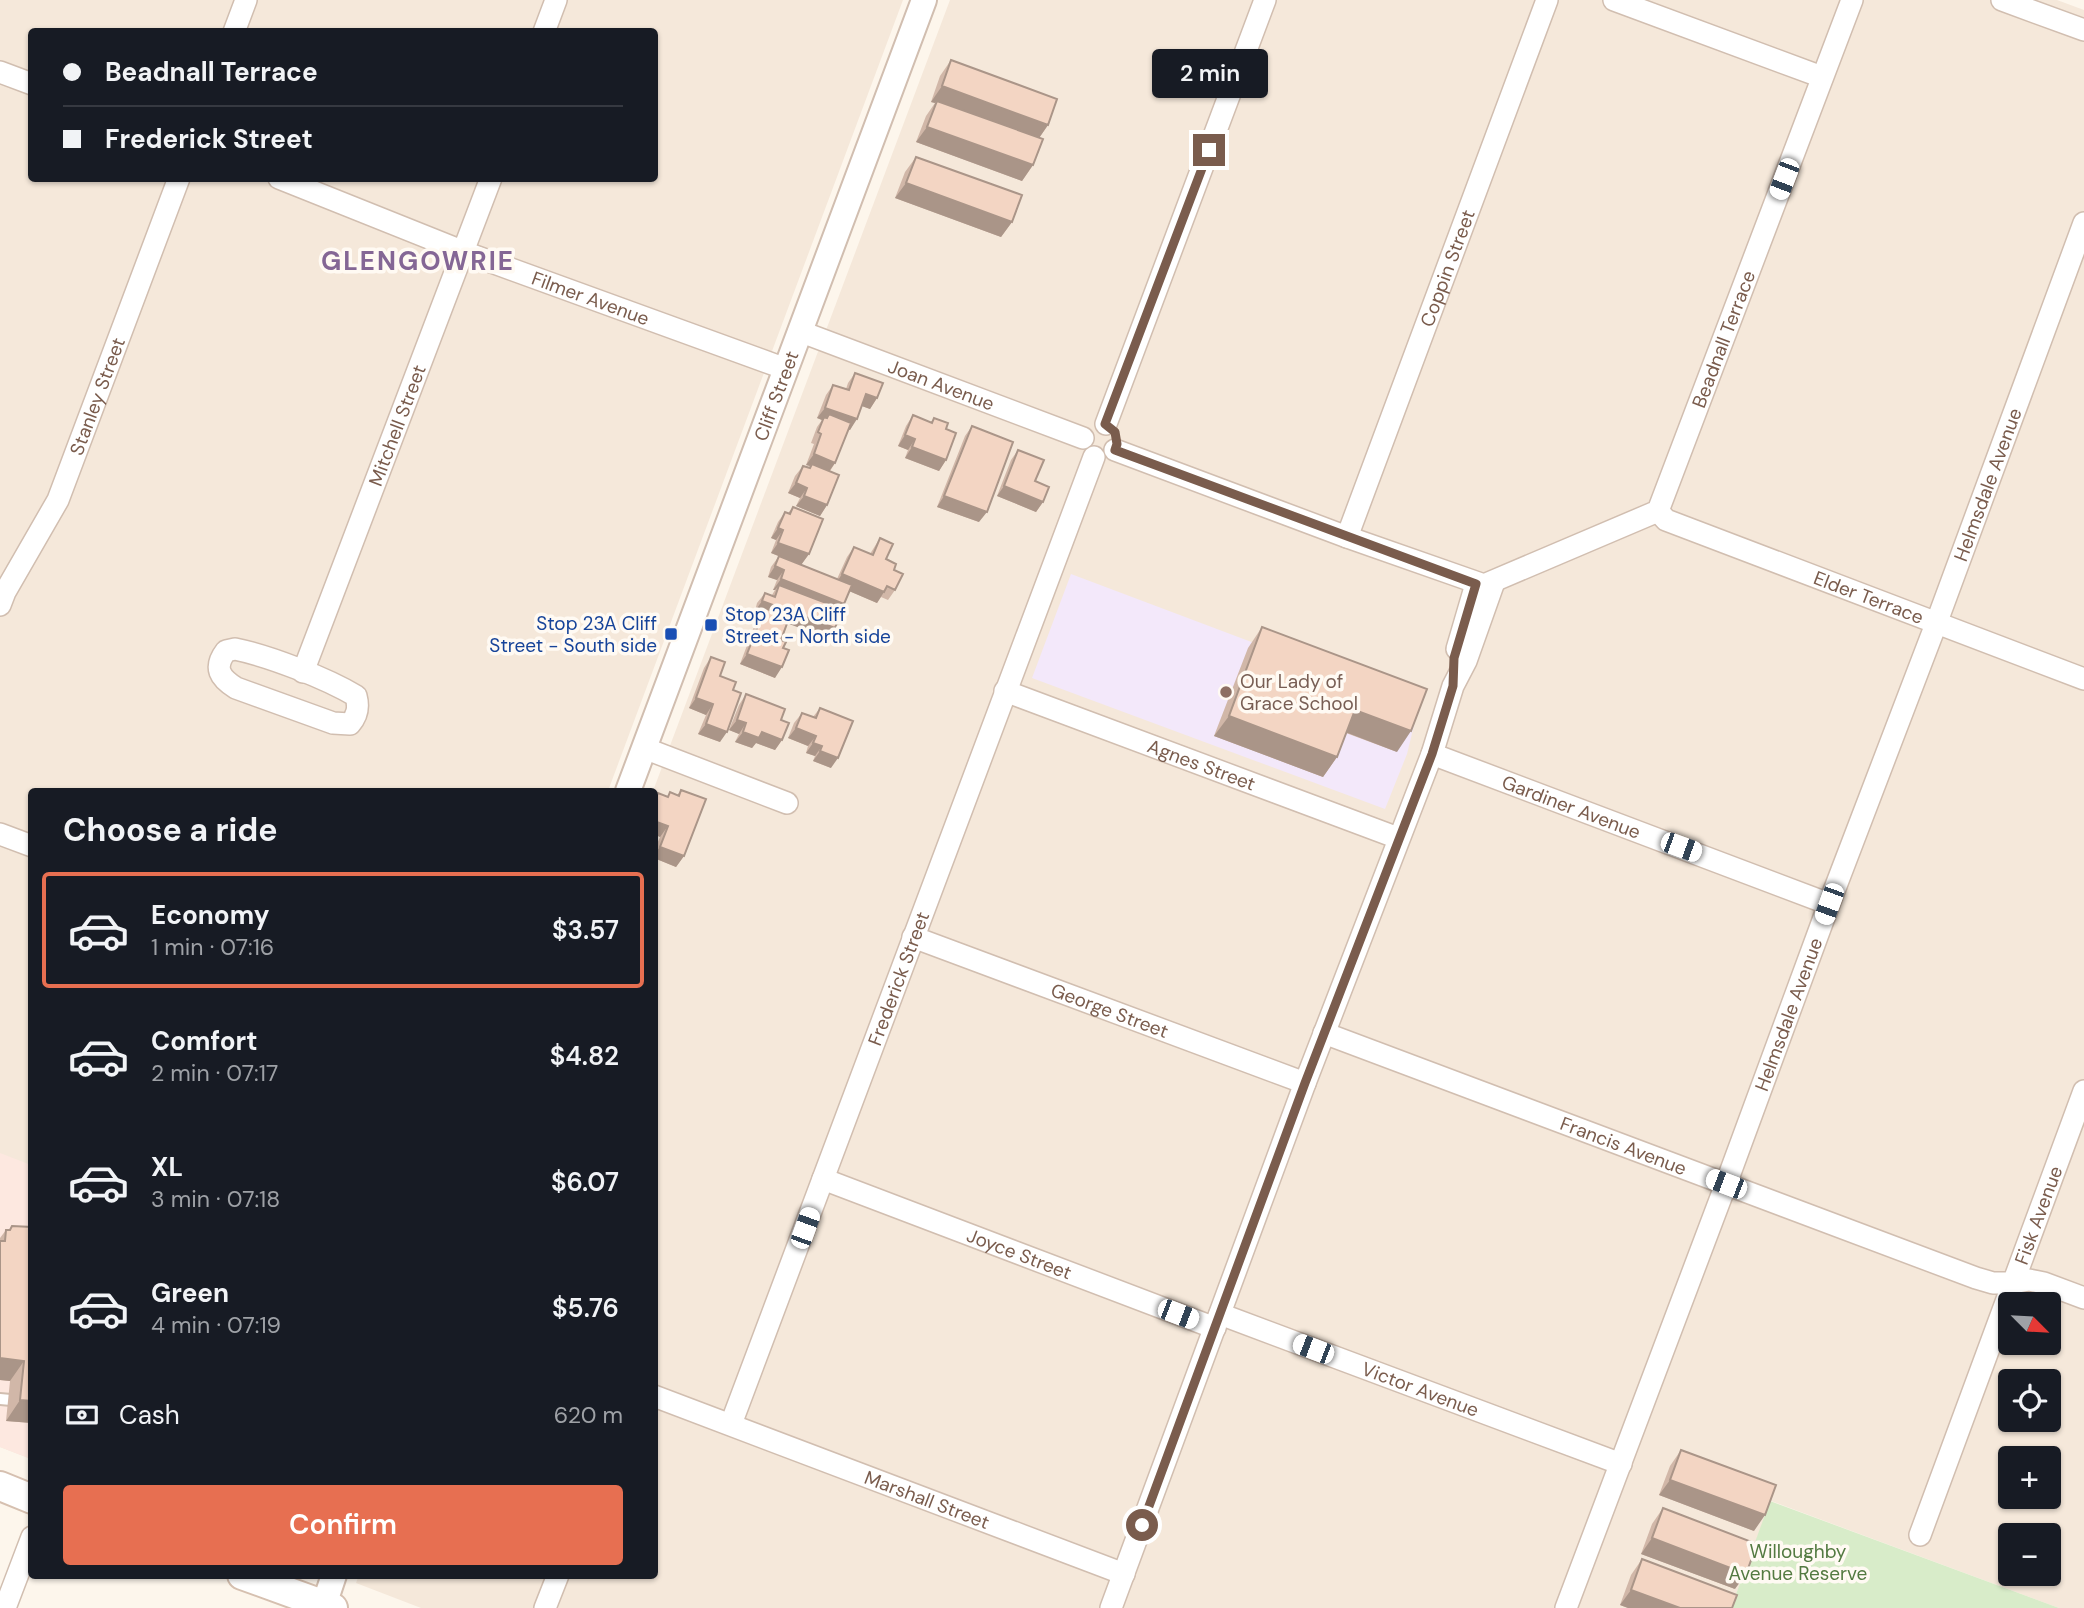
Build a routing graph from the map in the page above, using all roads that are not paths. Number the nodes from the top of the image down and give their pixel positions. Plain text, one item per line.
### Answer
1 (246, 0) edge
2 (556, 0) edge
3 (924, 0) edge
4 (1265, 0) edge
5 (1547, 0) edge
6 (1614, 0) edge
7 (1852, 0) edge
8 (2003, 0) edge
9 (236, 28) edge
10 (546, 28) edge
11 (2084, 30) edge
12 (0, 72) edge
13 (1822, 77) junction
14 (28, 82) edge
15 (177, 182) edge
16 (289, 182) edge
17 (490, 182) edge
18 (2084, 223) edge
19 (464, 252) junction
20 (799, 331) junction
21 (786, 369) junction
22 (1105, 424) junction
23 (1083, 438) junction
24 (1115, 450) junction
25 (1094, 457) junction
26 (1658, 511) junction
27 (1347, 537) junction
28 (1485, 583) junction
29 (0, 606) edge
30 (1936, 624) junction
31 (303, 672) junction
32 (2084, 679) edge
33 (1005, 691) junction
34 (644, 748) junction
35 (1432, 754) junction
36 (629, 788) edge
37 (788, 803) dead end
38 (0, 834) edge
39 (1398, 838) junction
40 (28, 844) edge
41 (1829, 904) junction
42 (913, 937) junction
43 (1324, 1033) junction
44 (1305, 1083) junction
45 (2084, 1091) edge
46 (823, 1179) junction
47 (1726, 1184) junction
48 (2013, 1283) junction
49 (2084, 1298) edge
50 (1217, 1321) junction
51 (658, 1397) edge
52 (0, 1399) edge
53 (28, 1402) edge
54 (731, 1424) junction
55 (1621, 1464) junction
56 (0, 1486) edge
57 (28, 1497) edge
58 (1920, 1535) dead end
59 (28, 1548) edge
60 (1124, 1574) junction
61 (252, 1579) edge
62 (331, 1579) edge
63 (556, 1579) edge
64 (314, 1604) edge
65 (5, 1608) edge
66 (545, 1608) edge
67 (1111, 1608) edge
68 (1566, 1608) edge

1 - 9 street
2 - 10 street
3 - 20 street, Cliff Street
4 - 22 street
5 - 27 street, Coppin Street
6 - 13 street
7 - 13 street, Beadnall Terrace
8 - 11 street
12 - 14 street
13 - 26 street, Beadnall Terrace
15 - 29 street, Stanley Street
16 - 19 street, Filmer Avenue
17 - 19 street, Mitchell Street
18 - 30 street, Helmsdale Avenue
19 - 21 street, Filmer Avenue
19 - 31 street, Mitchell Street
20 - 21 street, Cliff Street
20 - 23 street, Joan Avenue
21 - 34 street, Cliff Street
22 - 23 street
22 - 24 street
23 - 25 street
24 - 25 street
24 - 27 street
25 - 33 street, Frederick Street
26 - 28 street
26 - 30 street, Elder Terrace
27 - 28 street
28 - 35 street
30 - 32 street, Elder Terrace
30 - 41 street, Helmsdale Avenue
31 - 31 street
33 - 39 street, Agnes Street
33 - 42 street, Frederick Street
34 - 36 street, Cliff Street
34 - 37 street
35 - 39 street
35 - 41 street, Gardiner Avenue
38 - 40 street
39 - 43 street
41 - 47 street, Helmsdale Avenue
42 - 44 street, George Street
42 - 46 street, Frederick Street
43 - 44 street
43 - 47 street, Francis Avenue
44 - 50 street
45 - 48 street, Fisk Avenue
46 - 50 street, Joyce Street
46 - 54 street, Frederick Street
47 - 48 street, Francis Avenue
47 - 55 street, Helmsdale Avenue
48 - 49 street, Francis Avenue
48 - 58 street, Fisk Avenue
50 - 55 street, Victor Avenue
50 - 60 street
51 - 54 street
52 - 53 lane
54 - 60 street, Marshall Street
55 - 68 street, Helmsdale Avenue
56 - 57 main road
59 - 65 street
60 - 67 street
61 - 64 main road
62 - 64 street
63 - 66 street

